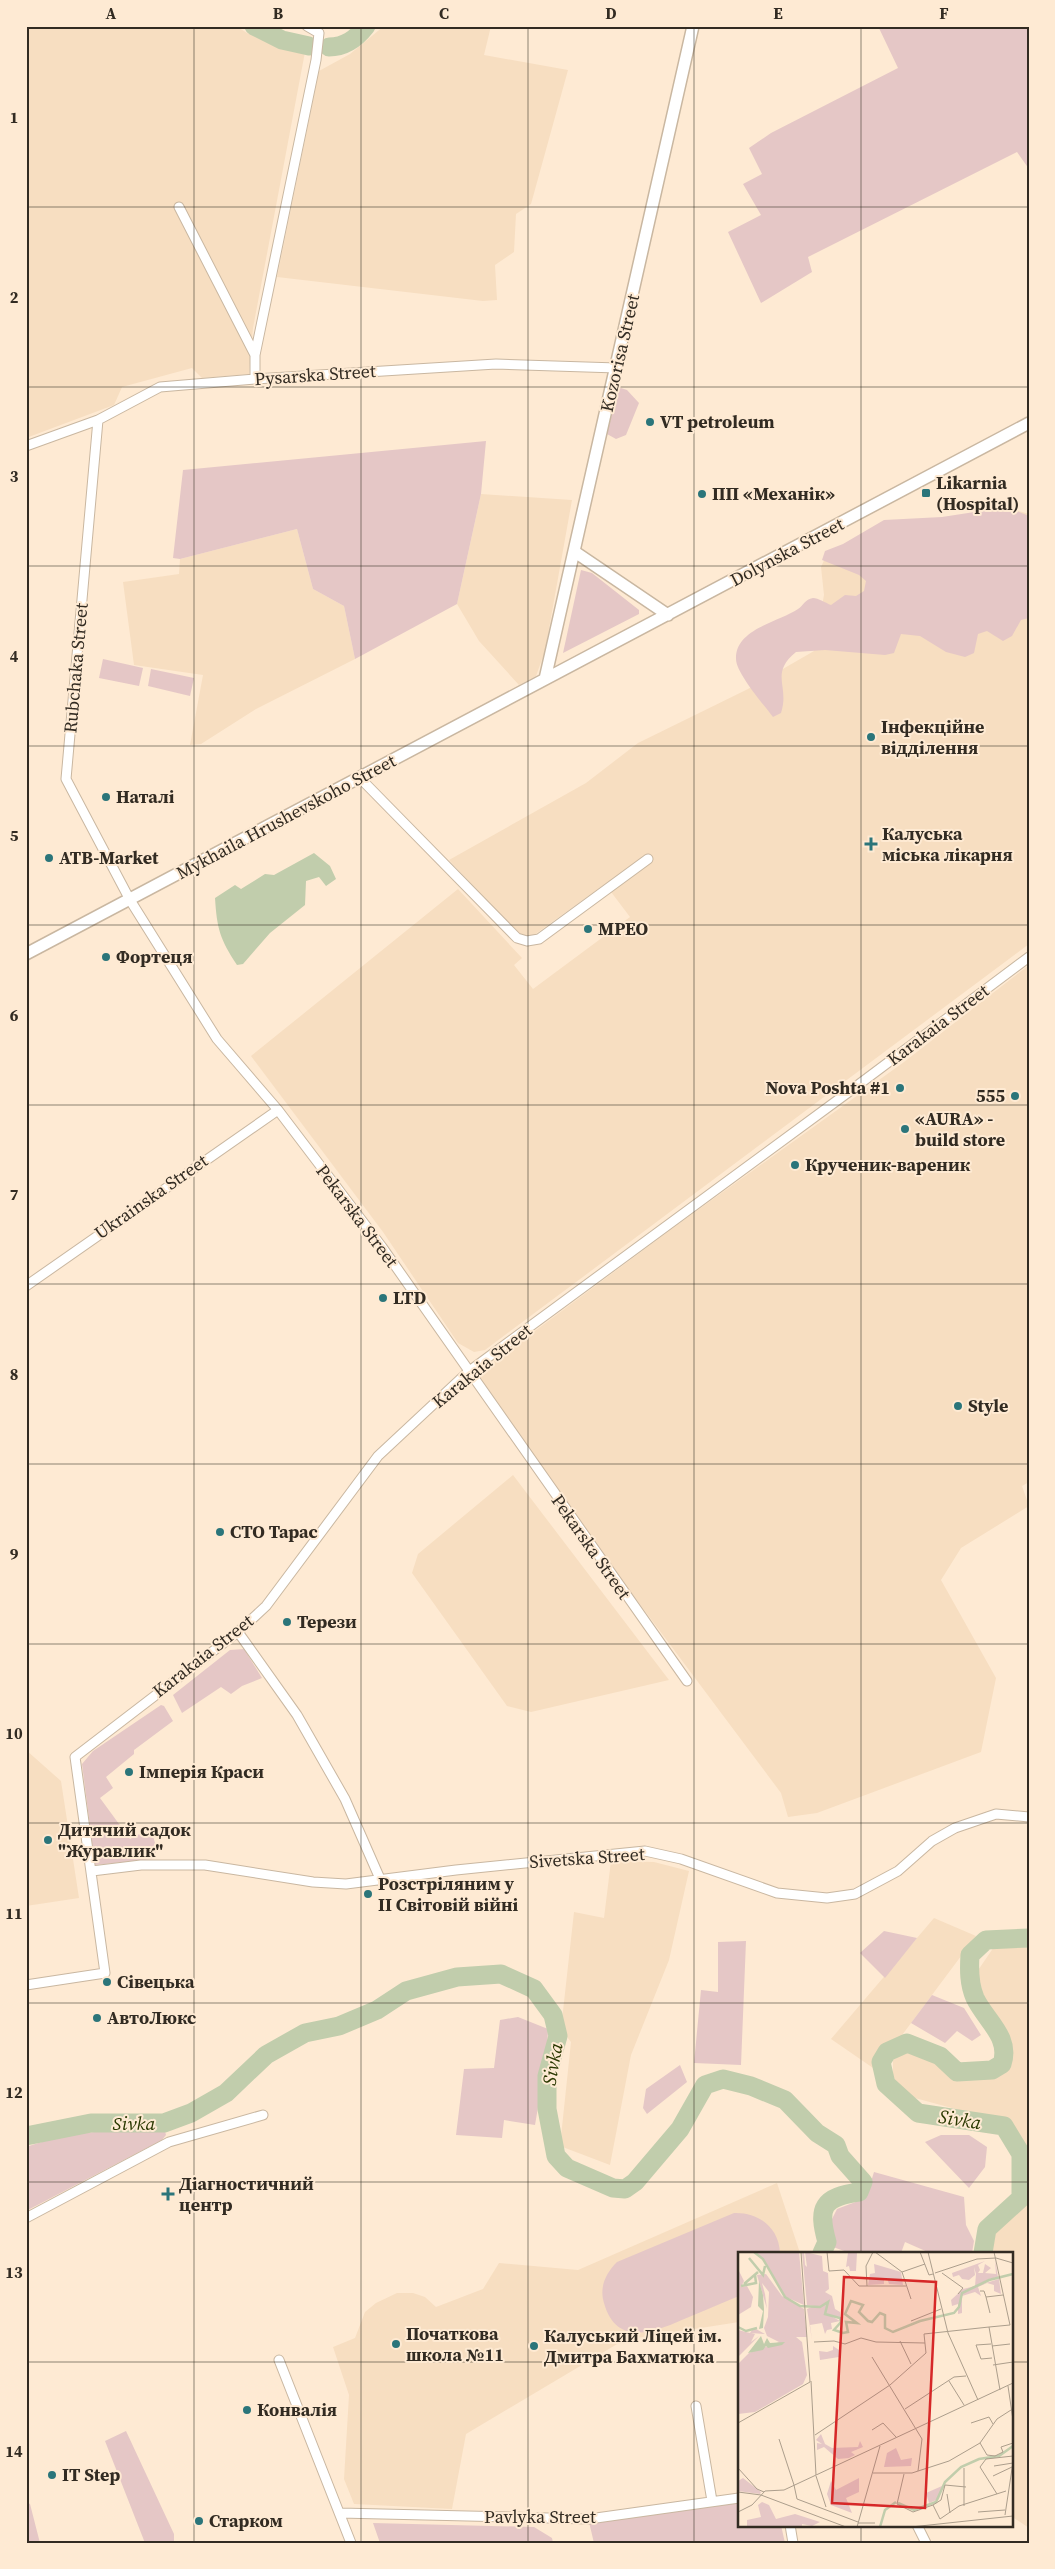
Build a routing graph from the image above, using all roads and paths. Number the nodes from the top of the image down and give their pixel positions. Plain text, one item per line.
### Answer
1 (307, 26) edge
2 (693, 26) edge
3 (180, 207) dead end
4 (255, 354) junction
5 (616, 368) junction
6 (255, 379) junction
7 (98, 420) junction
8 (1029, 423) edge
9 (26, 446) edge
10 (575, 552) junction
11 (668, 615) junction
12 (545, 679) junction
13 (359, 777) junction
14 (648, 859) dead end
15 (130, 900) junction
16 (26, 954) edge
17 (1029, 957) edge
18 (278, 1110) junction
19 (26, 1286) edge
20 (468, 1372) junction
21 (238, 1632) junction
22 (687, 1681) dead end
23 (1029, 1817) edge
24 (92, 1871) junction
25 (381, 1880) junction
26 (26, 1985) edge
27 (263, 2115) dead end
28 (26, 2218) edge
29 (279, 2360) dead end
30 (696, 2406) dead end
31 (738, 2498) edge
32 (712, 2502) junction
33 (340, 2513) junction
34 (790, 2526) edge
35 (918, 2526) edge
36 (351, 2543) edge
37 (793, 2543) edge
38 (926, 2543) edge

1 - 4 street
2 - 5 main road, Kozorisa Street
3 - 4 street
4 - 6 street
5 - 6 street, Pysarska Street
5 - 10 main road, Kozorisa Street
6 - 7 street, Pysarska Street
7 - 9 street, Pysarska Street
7 - 15 street, Rubchaka Street
8 - 11 main road, Dolynska Street
10 - 11 main road
10 - 12 main road, Kozorisa Street
11 - 12 main road, Dolynska Street
12 - 13 main road, Mykhaila Hrushevskoho Street
13 - 14 street
13 - 15 main road, Mykhaila Hrushevskoho Street
15 - 16 main road, Mykhaila Hrushevskoho Street
15 - 18 street, Pekarska Street
17 - 20 street, Karakaia Street
18 - 19 street, Ukrainska Street
18 - 20 street, Pekarska Street
20 - 21 street, Karakaia Street
20 - 22 street, Pekarska Street
21 - 24 street, Karakaia Street
21 - 25 street
23 - 25 street, Sivetska Street
24 - 25 street, Sivetska Street
24 - 26 street
27 - 28 street
29 - 33 street
30 - 32 street
31 - 32 street, Pavlyka Street
32 - 33 street, Pavlyka Street
33 - 36 street
34 - 37 street
35 - 38 street

